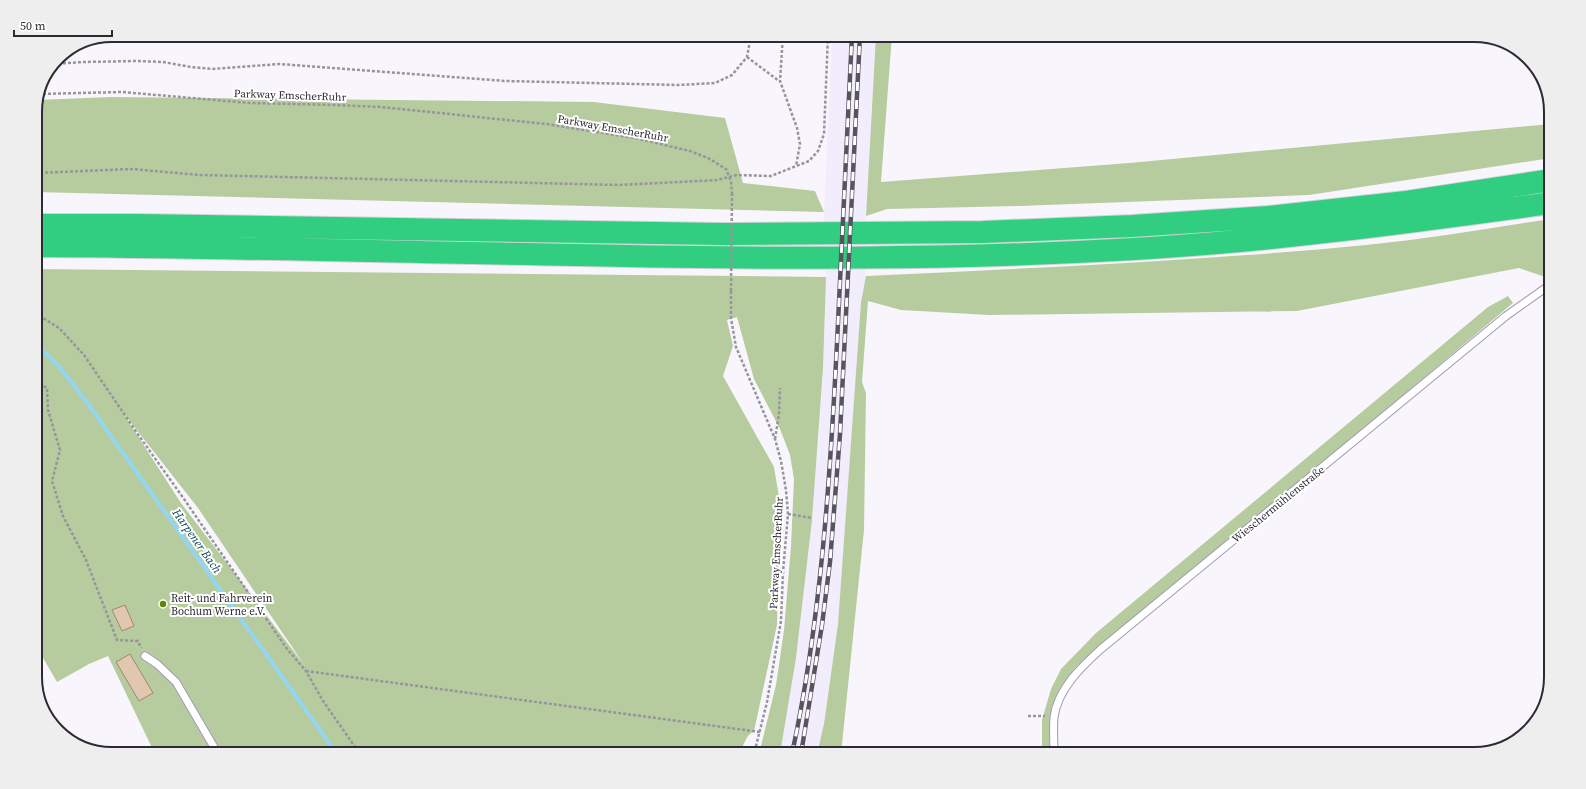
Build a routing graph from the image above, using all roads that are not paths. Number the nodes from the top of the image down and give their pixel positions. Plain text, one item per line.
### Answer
1 (1544, 181) edge
2 (1544, 204) edge
3 (42, 225) edge
4 (42, 246) edge
5 (1544, 289) edge
6 (145, 656) road end
7 (214, 747) edge
8 (1054, 747) edge

1 - 3 highway
2 - 4 highway
5 - 8 lane, Wieschermühlenstraße
6 - 7 lane

